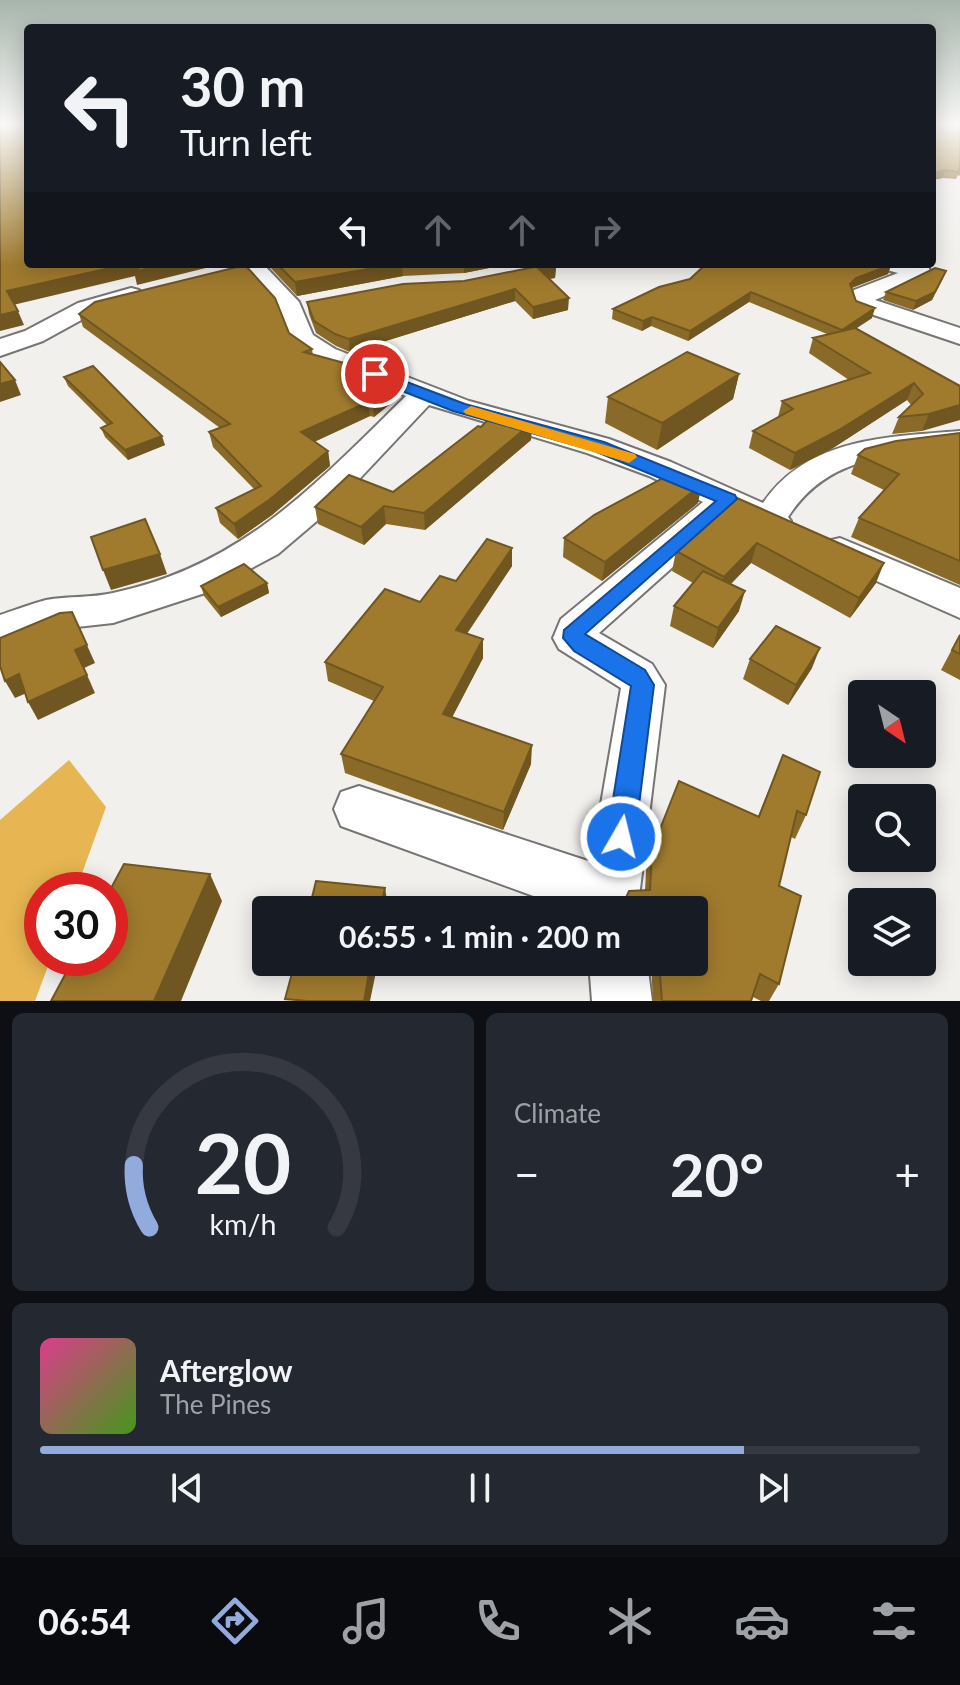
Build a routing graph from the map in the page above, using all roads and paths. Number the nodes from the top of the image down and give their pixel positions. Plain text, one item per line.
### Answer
1 (247, 268) edge
2 (906, 268) edge
3 (151, 290) edge
4 (960, 336) edge
5 (0, 348) edge
6 (424, 394) junction
7 (960, 440) edge
8 (728, 499) junction
9 (793, 530) junction
10 (960, 604) edge
11 (0, 631) edge
12 (359, 809) dead end
13 (592, 896) edge
14 (614, 896) edge
15 (619, 976) edge
16 (622, 1001) edge

1 - 6 street
2 - 4 street
3 - 5 street
6 - 8 street
6 - 11 street
7 - 9 street
8 - 9 street
8 - 14 street
9 - 10 street
12 - 13 street
15 - 16 street

